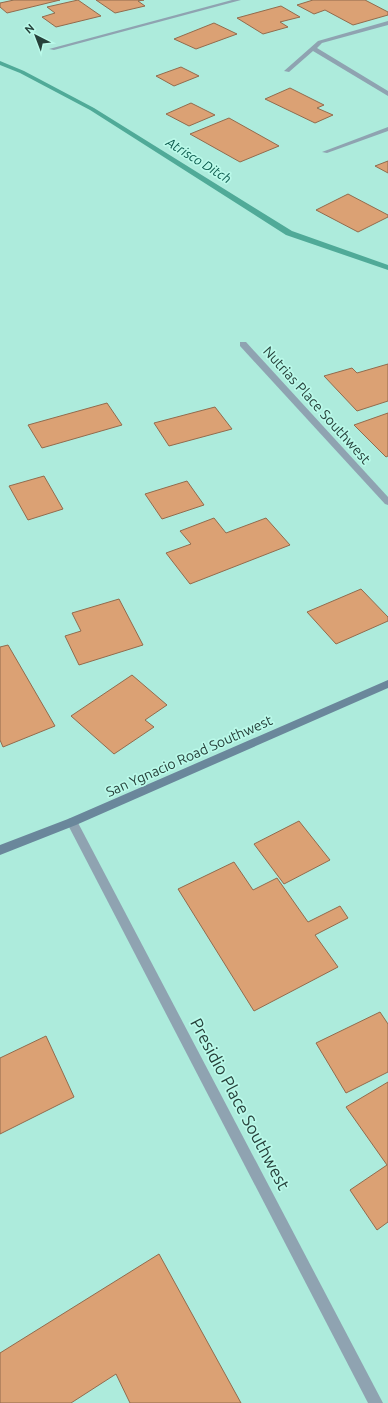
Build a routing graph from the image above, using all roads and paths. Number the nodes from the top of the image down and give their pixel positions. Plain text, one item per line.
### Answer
1 (238, 0) edge
2 (388, 23) edge
3 (313, 48) junction
4 (52, 49) dead end
5 (288, 71) dead end
6 (388, 94) edge
7 (388, 129) edge
8 (325, 152) dead end
9 (243, 344) dead end
10 (388, 502) edge
11 (388, 684) edge
12 (72, 822) junction
13 (0, 850) edge
14 (376, 1403) edge

1 - 4 street
2 - 3 street
3 - 5 street
3 - 6 street
7 - 8 street
9 - 10 street, Nutrias Place Southwest
11 - 12 street, San Ygnacio Road Southwest
12 - 13 street, San Ygnacio Road Southwest
12 - 14 street, Presidio Place Southwest

